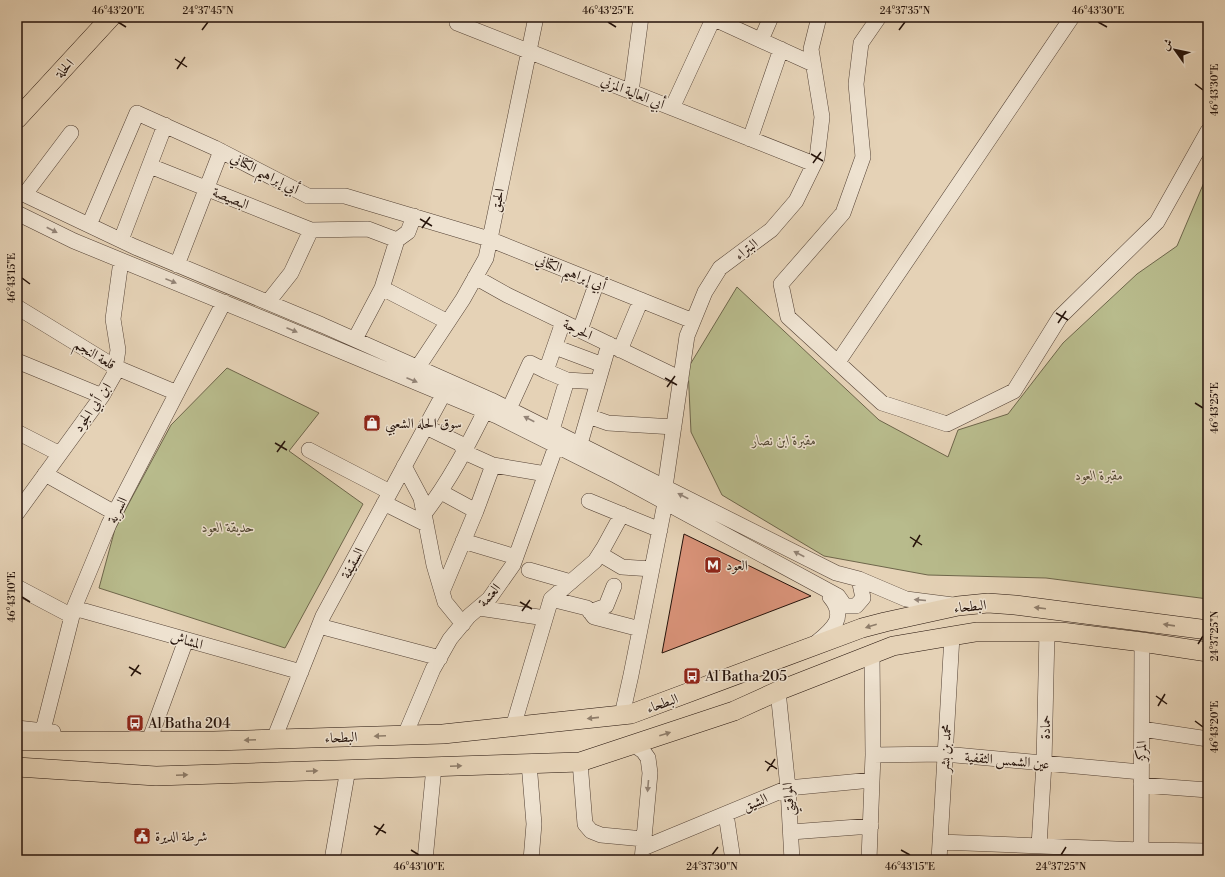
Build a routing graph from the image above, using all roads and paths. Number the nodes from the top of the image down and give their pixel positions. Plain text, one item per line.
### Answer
1 (97, 17) edge
2 (111, 17) edge
3 (460, 17) edge
4 (536, 17) edge
5 (641, 17) edge
6 (713, 17) edge
7 (771, 17) edge
8 (819, 17) edge
9 (879, 17) edge
10 (1072, 17) edge
11 (761, 40) junction
12 (781, 49) junction
13 (528, 51) junction
14 (813, 64) junction
15 (632, 92) junction
16 (17, 103) edge
17 (672, 108) junction
18 (17, 119) edge
19 (165, 125) junction
20 (1208, 131) edge
21 (71, 133) dead end
22 (750, 139) junction
23 (221, 151) junction
24 (814, 164) junction
25 (150, 166) junction
26 (206, 188) junction
27 (21, 193) edge
28 (17, 213) edge
29 (414, 216) junction
30 (89, 225) junction
31 (312, 230) junction
32 (489, 239) junction
33 (121, 240) junction
34 (397, 240) junction
35 (121, 261) junction
36 (177, 265) junction
37 (475, 277) junction
38 (597, 282) junction
39 (382, 288) junction
40 (641, 300) junction
41 (224, 302) junction
42 (268, 302) junction
43 (17, 307) edge
44 (693, 321) junction
45 (448, 322) junction
46 (563, 322) junction
47 (580, 330) junction
48 (355, 339) junction
49 (555, 347) junction
50 (615, 347) junction
51 (17, 361) edge
52 (838, 362) junction
53 (603, 365) junction
54 (115, 367) junction
55 (418, 367) junction
56 (546, 371) junction
57 (681, 379) junction
58 (567, 380) junction
59 (598, 382) junction
60 (177, 393) junction
61 (444, 394) junction
62 (102, 396) junction
63 (509, 409) junction
64 (485, 411) junction
65 (588, 416) junction
66 (426, 427) junction
67 (674, 427) junction
68 (552, 430) junction
69 (17, 432) edge
70 (580, 444) junction
71 (556, 446) junction
72 (309, 450) dead end
73 (464, 452) junction
74 (60, 454) junction
75 (493, 465) junction
76 (404, 466) junction
77 (45, 474) junction
78 (546, 474) junction
79 (665, 488) junction
80 (441, 492) junction
81 (387, 497) junction
82 (588, 501) dead end
83 (665, 503) junction
84 (476, 511) junction
85 (17, 513) edge
86 (115, 513) junction
87 (622, 514) junction
88 (425, 519) junction
89 (660, 530) junction
90 (463, 541) junction
91 (600, 554) junction
92 (516, 557) junction
93 (652, 569) junction
94 (529, 570) dead end
95 (859, 579) junction
96 (571, 582) junction
97 (614, 586) dead end
98 (17, 587) edge
99 (821, 587) junction
100 (442, 592) junction
101 (551, 599) junction
102 (958, 606) junction
103 (479, 608) junction
104 (73, 612) junction
105 (590, 612) junction
106 (545, 618) junction
107 (463, 624) junction
108 (319, 626) junction
109 (640, 629) junction
110 (1208, 630) edge
111 (1047, 632) junction
112 (952, 636) junction
113 (186, 640) junction
114 (1142, 642) junction
115 (811, 648) junction
116 (1208, 652) edge
117 (872, 654) junction
118 (440, 658) junction
119 (301, 672) junction
120 (778, 691) junction
121 (622, 715) junction
122 (513, 727) junction
123 (17, 728) edge
124 (1142, 729) junction
125 (42, 730) junction
126 (405, 735) junction
127 (274, 739) junction
128 (1208, 739) edge
129 (17, 741) edge
130 (101, 741) junction
131 (149, 741) junction
132 (628, 746) junction
133 (944, 754) junction
134 (873, 755) junction
135 (580, 762) junction
136 (529, 763) junction
137 (1044, 763) junction
138 (17, 766) edge
139 (434, 767) junction
140 (348, 770) junction
141 (156, 776) junction
142 (17, 777) edge
143 (1141, 779) junction
144 (872, 780) junction
145 (788, 788) junction
146 (1208, 790) edge
147 (726, 814) junction
148 (871, 826) junction
149 (790, 832) junction
150 (940, 842) junction
151 (1039, 846) junction
152 (643, 849) edge
153 (1208, 851) edge
154 (1141, 855) edge
155 (332, 860) edge
156 (425, 860) edge
157 (531, 860) edge
158 (733, 860) edge
159 (792, 860) edge
160 (869, 860) edge
161 (939, 860) edge

1 - 16 main road, الحلة
2 - 18 main road, الحلة
3 - 13 street, أبي العالية المزني
4 - 13 street, الحبق
5 - 15 street
6 - 11 street
6 - 17 street
7 - 11 street
8 - 14 street, البتراء
9 - 52 street
10 - 52 street
11 - 12 street
12 - 14 street
12 - 22 street
13 - 15 street, أبي العالية المزني
13 - 32 street, الحبق
14 - 24 street, البتراء
15 - 17 street, أبي العالية المزني
17 - 22 street, أبي العالية المزني
19 - 23 street, أبي إبراهيم الكتاني
19 - 25 street
19 - 30 street, أبي إبراهيم الكتاني
20 - 52 street
21 - 27 street
22 - 24 street, أبي العالية المزني
23 - 26 street
23 - 29 street, أبي إبراهيم الكتاني
24 - 44 street, البتراء
25 - 26 street, البصيصة
25 - 33 street
26 - 31 street, البصيصة
26 - 36 street
27 - 30 street
28 -> 35 street
29 - 32 street, أبي إبراهيم الكتاني
29 - 34 street
30 - 33 street
31 - 34 street, البصيصة
31 - 42 street
32 - 37 street, الحبق
32 - 38 street, أبي إبراهيم الكتاني
33 - 36 street
34 - 39 street
35 -> 41 street
35 - 54 street, ابن أبي الجود
36 - 42 street
37 - 45 street, الحبق
37 - 46 street, الحرجة
38 - 40 street, أبي إبراهيم الكتاني
38 - 47 street
39 - 45 street
39 - 48 street
40 - 44 street, أبي إبراهيم الكتاني
40 - 50 street
41 - 60 street, السربة
41 -> 61 street
42 - 48 street
43 - 54 street, قلعة النجم
44 - 57 street, البتراء
45 - 55 street, الحبق
46 - 47 street, الحرجة
46 - 49 street
47 - 50 street, الحرجة
48 - 55 street
49 - 53 street
49 - 56 street
50 - 53 street
50 - 57 street, الحرجة
51 - 62 street
53 - 59 street
54 - 60 street, قلعة النجم
54 - 62 street, ابن أبي الجود
55 - 63 street
56 - 58 street
56 - 63 street
57 - 67 street, البتراء
58 - 59 street
58 - 68 street
59 - 65 street
60 - 86 street, السربة
61 - 64 street
61 - 66 street, السقيفة
62 - 74 street, ابن أبي الجود
68 -> 63 street
64 - 71 street
64 - 73 street
65 - 67 street
65 - 70 street
66 - 73 street
66 - 76 street, السقيفة
67 - 79 street, البتراء
68 - 70 street
69 - 74 street
70 - 79 street
71 - 78 street, العتمة
71 - 83 street
72 - 81 street
73 - 75 street
73 - 80 street
74 - 77 street, ابن أبي الجود
75 - 78 street
75 - 84 street
76 - 81 street, السقيفة
76 - 88 street
77 - 85 street, ابن أبي الجود
77 - 86 street
78 - 92 street, العتمة
95 -> 79 street
80 - 84 street
80 - 88 street
81 - 88 street
81 - 108 street, السقيفة
82 - 87 street
83 - 89 street
83 - 99 street
84 - 90 street
86 - 104 street, السربة
87 - 89 street
87 - 91 street
88 - 100 street
89 - 93 street
90 - 92 street
90 - 100 street
91 - 93 street
91 - 96 street
92 - 103 street, العتمة
93 - 109 street
94 - 96 street
95 - 99 street
102 -> 95 street
96 - 101 street
97 - 105 street
98 - 104 street, المشاش
99 - 115 street
100 - 107 street
101 - 105 street
101 - 106 street
110 -> 102 main road, البطحاء
102 -> 115 main road, البطحاء
103 - 106 street
103 - 107 street, العتمة
104 - 113 street, المشاش
104 - 125 street, السربة
105 - 109 street
106 - 122 street
107 - 118 street, العتمة
108 - 118 street
108 - 119 street, السقيفة
109 - 121 street
111 - 112 main road, البطحاء
111 - 114 main road, البطحاء
111 - 137 street, حمادة
112 - 117 main road, البطحاء
112 - 133 street, محمد بن بشر
113 - 119 street, المشاش
113 - 131 street
114 - 116 main road, البطحاء
114 - 124 street, المركز
115 - 121 main road, البطحاء
117 - 120 main road, البطحاء
117 - 134 street
118 - 126 street, العتمة
119 - 127 street, السقيفة
132 -> 120 main road, البطحاء
120 - 145 street, المواقيتي
121 -> 122 main road, البطحاء
122 - 126 main road, البطحاء
123 - 125 street, البطحاء
124 - 128 street
124 - 143 street, المركز
125 - 130 street, البطحاء
126 -> 127 main road, البطحاء
127 -> 131 main road, البطحاء
129 - 130 main road, البطحاء
130 - 131 main road, البطحاء
132 - 135 main road, البطحاء
132 -> 152 street
133 - 134 street, عين الشمس الثقفية
133 - 137 street, عين الشمس الثقفية
133 - 150 street, محمد بن بشر
134 - 144 street
135 - 136 main road, البطحاء
135 - 152 street
139 -> 136 main road, البطحاء
136 - 157 street
137 - 143 street, عين الشمس الثقفية
137 - 151 street, حمادة
138 - 141 main road, البطحاء
139 - 140 main road, البطحاء
139 - 156 street
141 -> 140 main road, البطحاء
140 - 155 street
141 - 142 street, البطحاء
143 - 146 street, عين الشمس الثقفية
143 - 154 street, المركز
144 - 145 street, الشيق
144 - 148 street
145 - 147 street, الشيق
145 - 149 street, المواقيتي
147 - 152 street, الشيق
147 - 158 street
148 - 149 street
148 - 160 street
149 - 159 street, المواقيتي
150 - 151 street
150 - 161 street, محمد بن بشر
151 - 154 street
153 - 154 street

